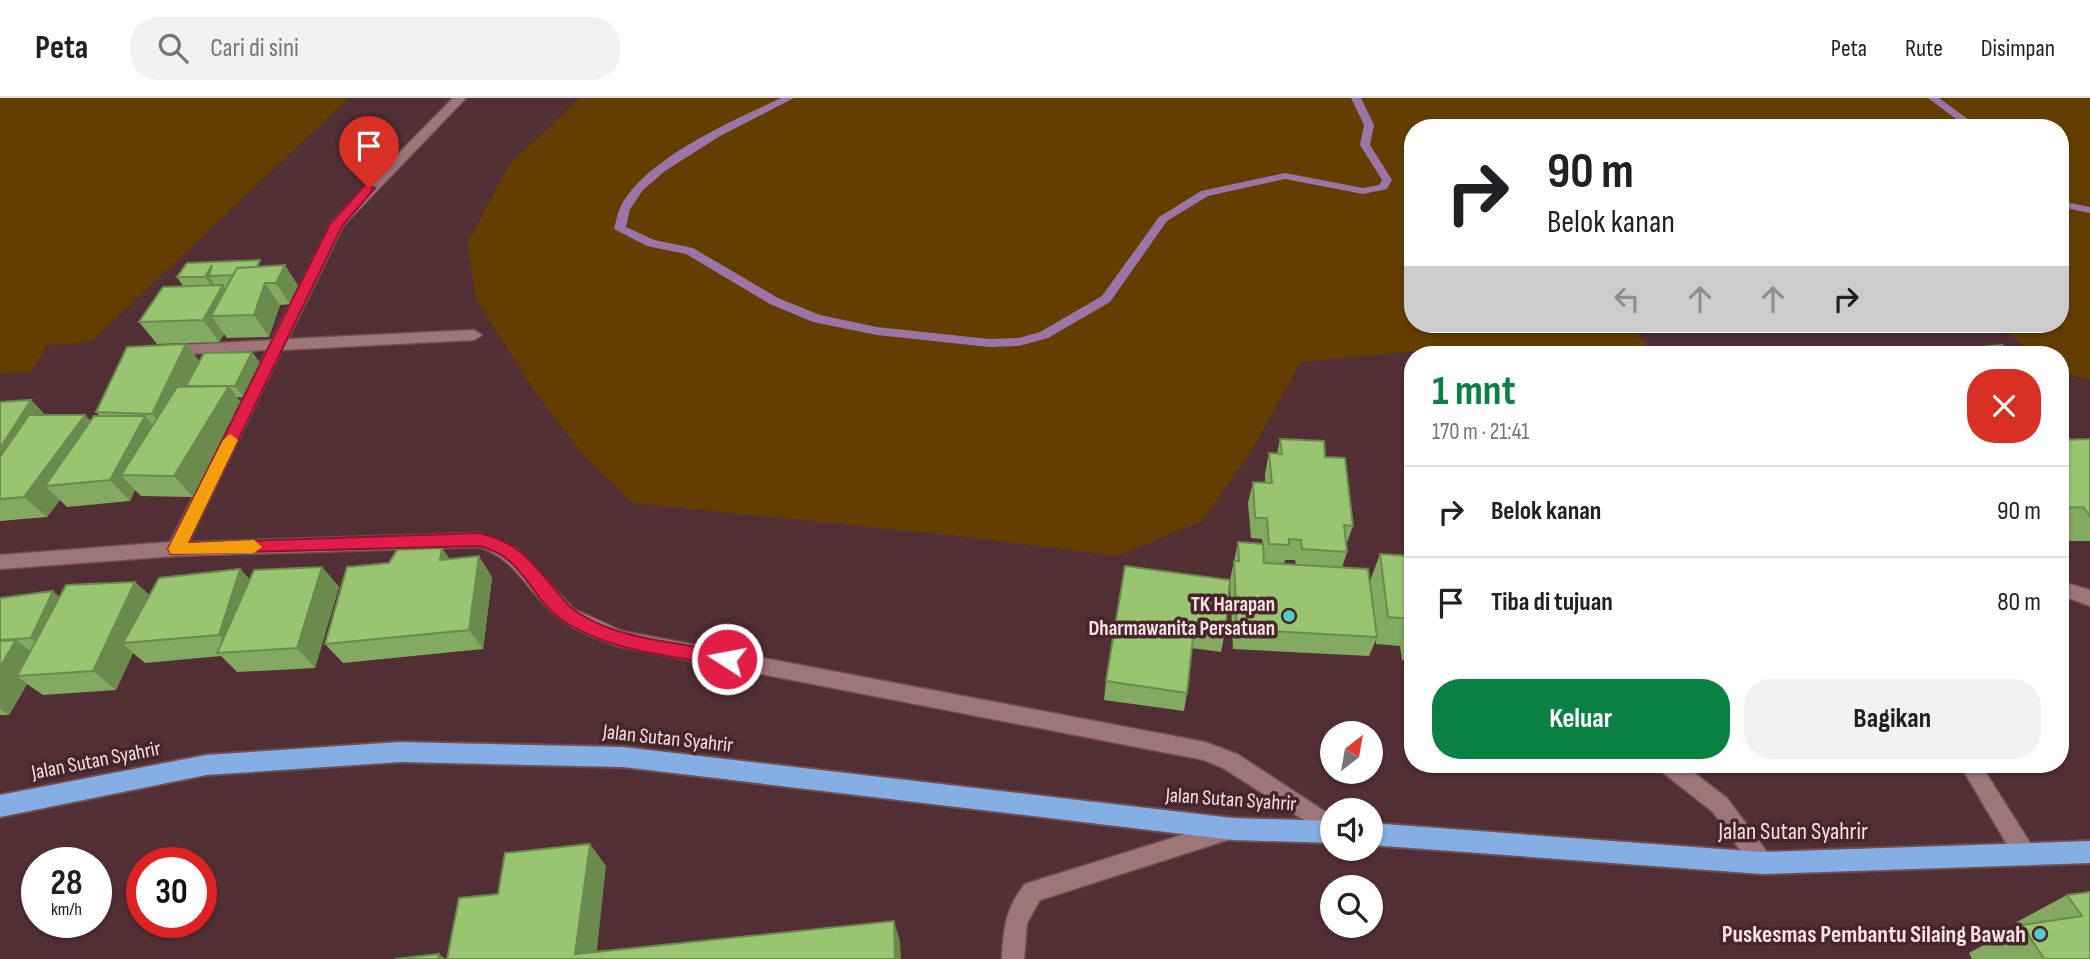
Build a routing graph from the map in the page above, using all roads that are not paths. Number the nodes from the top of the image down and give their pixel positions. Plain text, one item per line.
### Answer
1 (460, 98) edge
2 (474, 335) dead end
3 (277, 344) junction
4 (146, 351) edge
5 (176, 549) junction
6 (0, 562) edge
7 (2069, 591) edge
8 (2090, 598) edge
9 (1679, 773) edge
10 (1975, 773) edge
11 (0, 806) edge
12 (1320, 822) edge
13 (1233, 830) junction
14 (1320, 830) edge
15 (1383, 835) edge
16 (2090, 852) edge
17 (2026, 856) junction
18 (1762, 863) junction
19 (1013, 959) edge

1 - 3 street
2 - 3 street
3 - 4 street
3 - 5 street
5 - 6 street
5 - 12 street
7 - 8 street
9 - 18 street
10 - 17 street
11 - 13 highway, Jalan Sutan Syahrir
13 - 14 highway, Jalan Sutan Syahrir
13 - 19 street
15 - 18 highway, Jalan Sutan Syahrir
16 - 17 highway, Jalan Sutan Syahrir
17 - 18 highway, Jalan Sutan Syahrir

